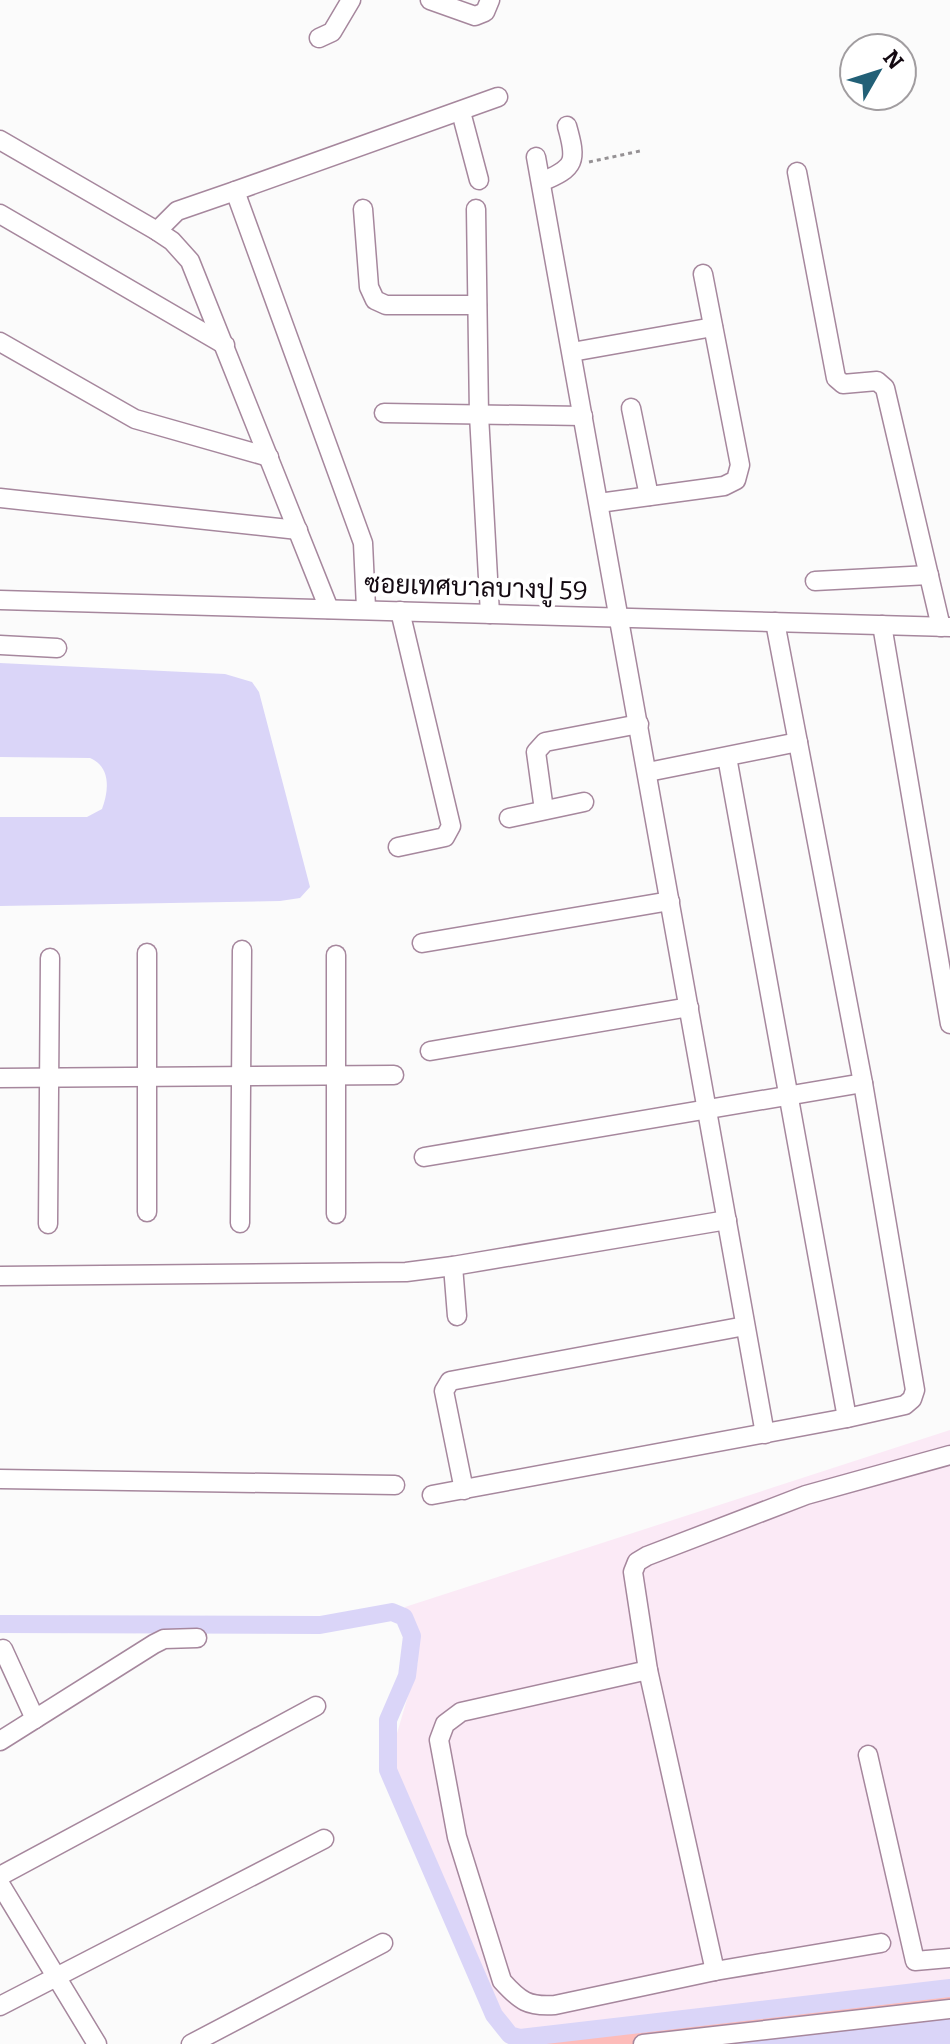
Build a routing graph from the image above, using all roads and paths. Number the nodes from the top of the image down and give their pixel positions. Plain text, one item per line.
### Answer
1 (351, 0) edge
2 (430, 0) edge
3 (490, 0) edge
4 (319, 38) dead end
5 (498, 97) dead end
6 (461, 112) junction
7 (567, 126) dead end
8 (0, 140) edge
9 (640, 151) dead end
10 (536, 157) dead end
11 (570, 166) junction
12 (797, 172) dead end
13 (479, 180) dead end
14 (541, 182) junction
15 (235, 191) junction
16 (363, 209) dead end
17 (476, 209) dead end
18 (0, 214) edge
19 (157, 231) junction
20 (703, 274) dead end
21 (477, 305) junction
22 (713, 327) junction
23 (0, 342) edge
24 (225, 345) junction
25 (572, 352) junction
26 (631, 408) dead end
27 (384, 413) dead end
28 (479, 415) junction
29 (583, 416) junction
30 (269, 457) junction
31 (649, 496) junction
32 (0, 498) edge
33 (599, 503) junction
34 (298, 530) junction
35 (929, 575) junction
36 (815, 581) dead end
37 (0, 600) edge
38 (366, 608) junction
39 (329, 609) junction
40 (400, 611) junction
41 (490, 614) junction
42 (620, 617) junction
43 (775, 622) junction
44 (882, 625) junction
45 (946, 627) edge
46 (0, 645) edge
47 (57, 648) dead end
48 (639, 724) junction
49 (798, 742) junction
50 (727, 757) junction
51 (648, 772) junction
52 (584, 802) dead end
53 (544, 810) junction
54 (509, 818) dead end
55 (398, 847) dead end
56 (670, 901) junction
57 (422, 943) dead end
58 (242, 950) dead end
59 (147, 953) dead end
60 (336, 955) dead end
61 (50, 958) dead end
62 (689, 1007) junction
63 (950, 1024) edge
64 (430, 1051) dead end
65 (394, 1075) dead end
66 (338, 1076) junction
67 (241, 1077) junction
68 (0, 1078) edge
69 (49, 1078) junction
70 (146, 1078) junction
71 (863, 1083) junction
72 (789, 1096) junction
73 (705, 1109) junction
74 (424, 1157) dead end
75 (147, 1212) dead end
76 (336, 1214) dead end
77 (727, 1220) junction
78 (240, 1223) dead end
79 (48, 1224) dead end
80 (453, 1266) junction
81 (0, 1276) edge
82 (457, 1316) dead end
83 (745, 1326) junction
84 (847, 1418) junction
85 (765, 1434) junction
86 (950, 1455) edge
87 (0, 1479) edge
88 (395, 1485) dead end
89 (464, 1490) junction
90 (432, 1495) dead end
91 (197, 1638) dead end
92 (3, 1649) dead end
93 (648, 1670) junction
94 (316, 1706) dead end
95 (35, 1719) junction
96 (0, 1741) edge
97 (868, 1755) dead end
98 (324, 1839) dead end
99 (0, 1876) edge
100 (0, 1884) edge
101 (383, 1943) dead end
102 (881, 1943) dead end
103 (950, 1958) edge
104 (715, 1971) junction
105 (55, 1977) junction
106 (0, 2006) edge
107 (950, 2009) edge
108 (97, 2044) edge
109 (191, 2044) edge
110 (643, 2044) edge

1 - 4 street
2 - 3 street
5 - 6 street
6 - 13 street
6 - 15 street
7 - 11 street
8 - 19 street
9 - 11 path
10 - 14 street
11 - 14 street
12 - 35 street
14 - 25 street
15 - 19 street
15 - 38 street
16 - 21 street
17 - 21 street
18 - 24 street
19 - 24 street
20 - 22 street
21 - 28 street
22 - 25 street
22 - 31 street
23 - 30 street
24 - 30 street
25 - 29 street
26 - 31 street
27 - 28 street
28 - 29 street
28 - 41 street
29 - 33 street
30 - 34 street
31 - 33 street
32 - 34 street
33 - 42 street
34 - 39 street
35 - 36 street
35 - 45 street
37 - 39 street, ซอยเทศบาลบางปู 59
38 - 39 street, ซอยเทศบาลบางปู 59
38 - 40 street, ซอยเทศบาลบางปู 59
40 - 41 street, ซอยเทศบาลบางปู 59
40 - 55 street
41 - 42 street, ซอยเทศบาลบางปู 59
42 - 43 street, ซอยเทศบาลบางปู 59
42 - 48 street
43 - 44 street, ซอยเทศบาลบางปู 59
43 - 49 street
44 - 45 street, ซอยเทศบาลบางปู 59
44 - 63 street
46 - 47 street
48 - 51 street
48 - 53 street
49 - 50 street
49 - 71 street
50 - 51 street
50 - 72 street
51 - 56 street
52 - 53 street
53 - 54 street
56 - 57 street
56 - 62 street
58 - 67 street
59 - 70 street
60 - 66 street
61 - 69 street
62 - 64 street
62 - 73 street
65 - 66 street
66 - 67 street
66 - 76 street
67 - 70 street
67 - 78 street
68 - 69 street
69 - 70 street
69 - 79 street
70 - 75 street
71 - 72 street
71 - 84 street
72 - 73 street
72 - 84 street
73 - 74 street
73 - 77 street
77 - 80 street
77 - 83 street
80 - 81 street
80 - 82 street
83 - 85 street
83 - 89 street
84 - 85 street
85 - 89 street
86 - 93 street
87 - 88 street
89 - 90 street
91 - 95 street
92 - 95 street
93 - 104 street
93 - 104 street
94 - 99 street
95 - 96 street
97 - 103 street
98 - 105 street
100 - 105 street
101 - 109 street
102 - 104 street
105 - 106 street
105 - 108 street
107 - 110 street

